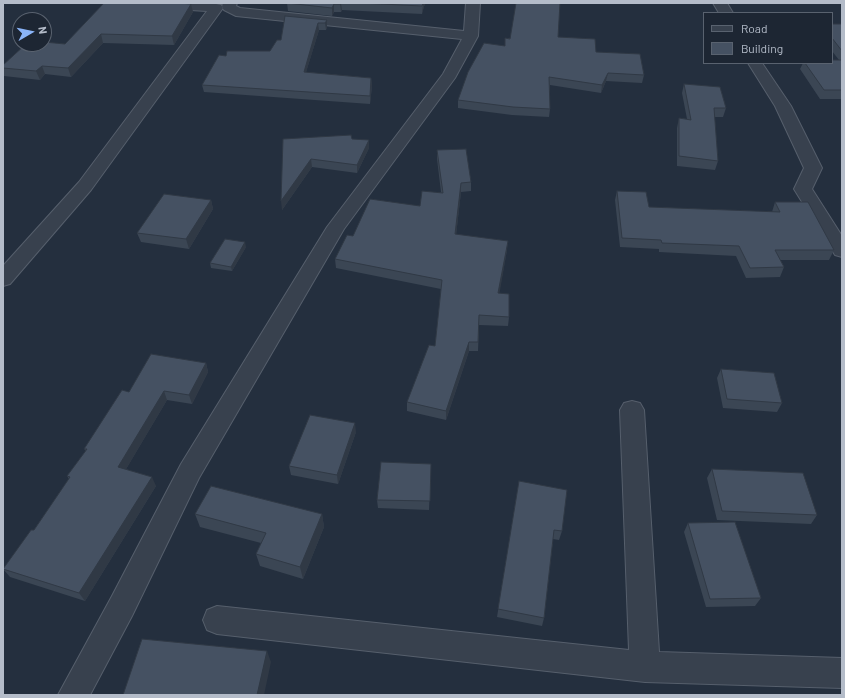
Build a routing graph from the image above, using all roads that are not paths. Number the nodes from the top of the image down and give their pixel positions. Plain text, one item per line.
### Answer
1 (140, 3) edge
2 (230, 3) edge
3 (473, 3) edge
4 (720, 3) edge
5 (725, 12) edge
6 (471, 36) junction
7 (756, 64) edge
8 (842, 251) edge
9 (3, 279) edge
10 (632, 410) dead end
11 (217, 620) dead end
12 (645, 667) junction
13 (842, 673) edge
14 (73, 695) edge

1 - 9 street
2 - 6 street
3 - 6 street
4 - 5 street
6 - 14 street
7 - 8 street
10 - 12 street
11 - 12 street
12 - 13 street

